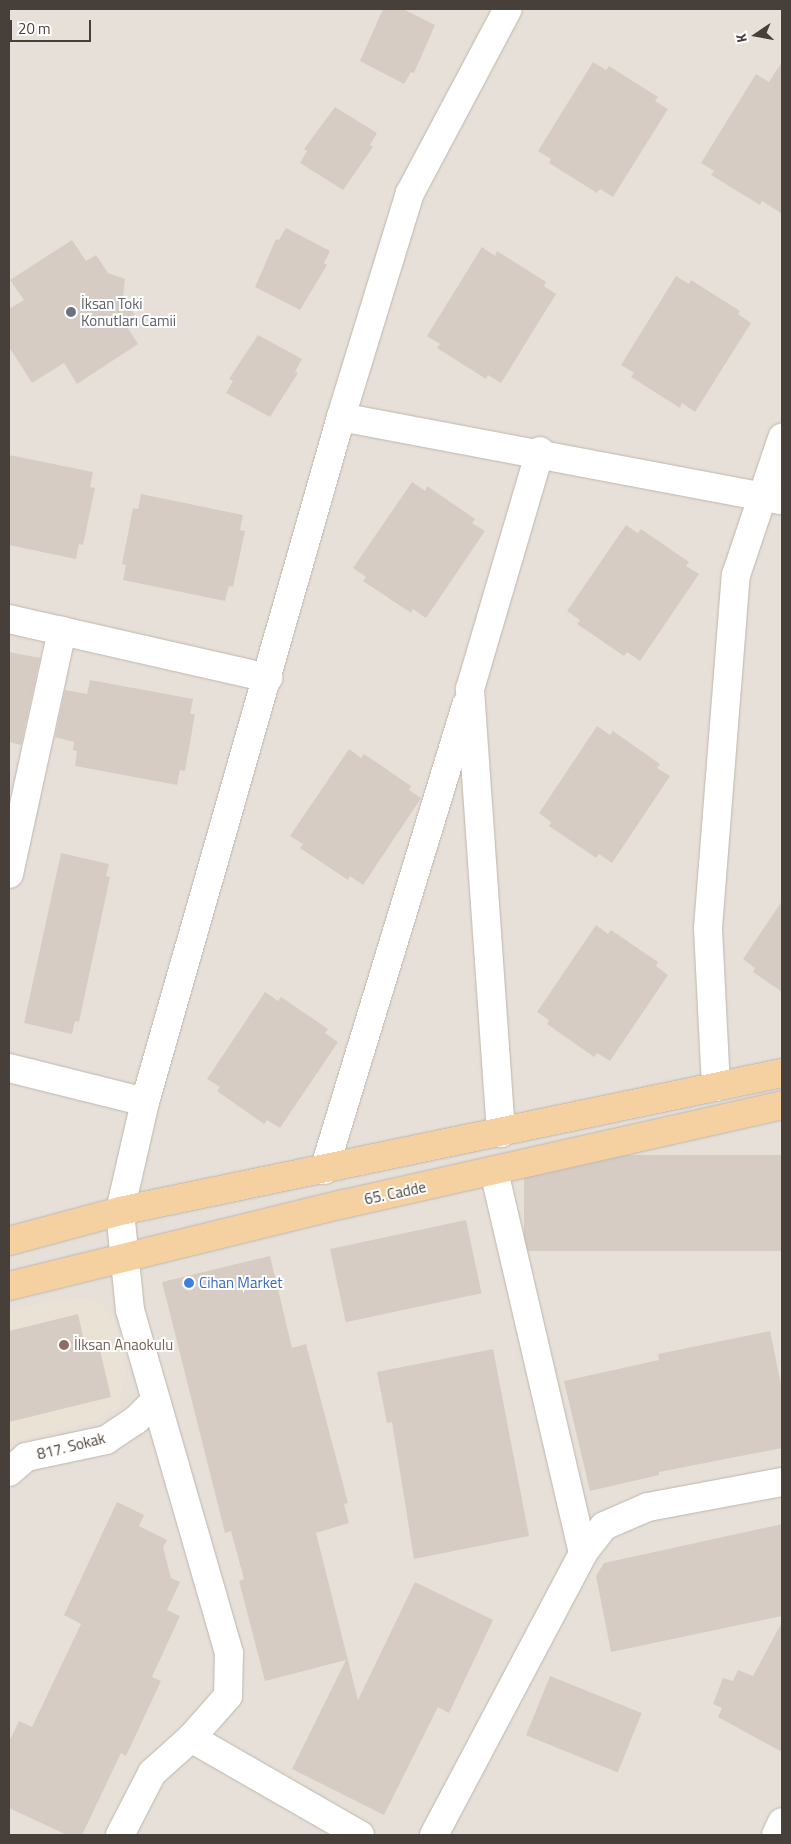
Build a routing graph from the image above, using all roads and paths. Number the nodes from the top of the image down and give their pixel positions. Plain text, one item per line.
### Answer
1 (508, 9) edge
2 (342, 417) junction
3 (782, 438) edge
4 (540, 451) junction
5 (773, 498) edge
6 (9, 619) edge
7 (62, 631) junction
8 (268, 678) junction
9 (470, 689) junction
10 (9, 874) edge
11 (9, 1068) edge
12 (782, 1074) edge
13 (716, 1087) junction
14 (145, 1102) junction
15 (782, 1105) edge
16 (502, 1133) junction
17 (324, 1170) junction
18 (494, 1171) junction
19 (120, 1211) junction
20 (9, 1241) edge
21 (122, 1256) junction
22 (9, 1286) edge
23 (156, 1400) junction
24 (9, 1472) edge
25 (782, 1482) edge
26 (583, 1553) junction
27 (191, 1738) junction
28 (782, 1822) edge
29 (120, 1835) edge
30 (360, 1835) edge
31 (434, 1835) edge
32 (776, 1835) edge

1 - 2 street
2 - 4 street
2 - 8 street
3 - 5 street
4 - 5 street
4 - 9 street
5 - 13 street
6 - 7 street
7 - 8 street
7 - 10 street
8 - 14 street
9 - 16 street
9 - 17 street
11 - 14 street
12 - 13 main road
13 - 16 main road
14 - 19 street
15 - 18 main road, 65. Cadde
16 - 17 main road
17 - 19 main road
18 - 21 main road, 65. Cadde
18 - 26 street
19 - 20 main road
19 - 21 street
21 - 22 main road, 65. Cadde
21 - 23 street
23 - 24 street, 817. Sokak
23 - 27 street
25 - 26 street
26 - 31 street
27 - 29 street
27 - 30 street
28 - 32 street

